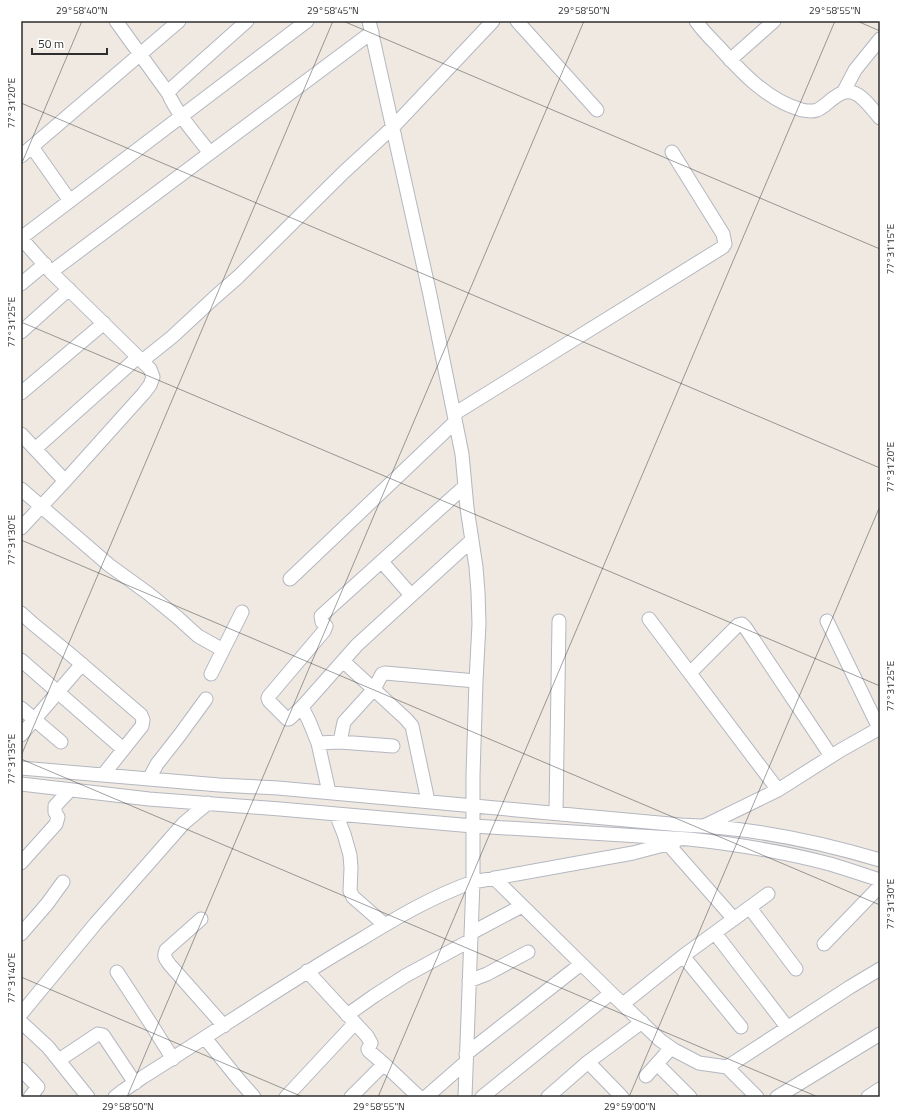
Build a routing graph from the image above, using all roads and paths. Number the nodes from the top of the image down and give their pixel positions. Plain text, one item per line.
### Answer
1 (178, 21) edge
2 (247, 21) edge
3 (307, 21) edge
4 (493, 21) edge
5 (517, 21) edge
6 (696, 21) edge
7 (774, 21) edge
8 (117, 22) edge
9 (370, 27) edge
10 (880, 39) edge
11 (139, 54) junction
12 (730, 60) junction
13 (844, 92) junction
14 (168, 93) junction
15 (597, 110) dead end
16 (182, 116) junction
17 (880, 118) edge
18 (393, 127) junction
19 (32, 147) junction
20 (672, 152) dead end
21 (210, 153) junction
22 (21, 156) edge
23 (70, 201) junction
24 (21, 238) edge
25 (48, 268) junction
26 (21, 284) edge
27 (69, 289) junction
28 (104, 323) junction
29 (21, 332) edge
30 (140, 359) junction
31 (21, 393) edge
32 (455, 418) junction
33 (21, 434) edge
34 (35, 449) junction
35 (65, 481) junction
36 (465, 486) junction
37 (21, 489) edge
38 (41, 507) junction
39 (21, 528) edge
40 (472, 540) junction
41 (382, 562) junction
42 (290, 579) dead end
43 (411, 595) junction
44 (242, 612) dead end
45 (21, 613) edge
46 (649, 619) dead end
47 (559, 621) dead end
48 (827, 621) dead end
49 (223, 650) junction
50 (21, 660) edge
51 (343, 661) junction
52 (82, 664) junction
53 (690, 673) junction
54 (211, 674) dead end
55 (476, 681) junction
56 (374, 689) junction
57 (58, 692) junction
58 (206, 699) dead end
59 (21, 708) edge
60 (302, 708) junction
61 (35, 720) junction
62 (880, 728) edge
63 (21, 735) edge
64 (61, 742) dead end
65 (340, 742) junction
66 (318, 743) junction
67 (393, 746) dead end
68 (123, 749) junction
69 (831, 756) junction
70 (21, 768) edge
71 (104, 775) junction
72 (149, 779) junction
73 (21, 784) edge
74 (70, 790) junction
75 (778, 790) junction
76 (329, 792) junction
77 (278, 797) junction
78 (428, 801) junction
79 (208, 803) junction
80 (556, 813) junction
81 (336, 814) junction
82 (473, 816) junction
83 (696, 833) junction
84 (668, 844) junction
85 (880, 860) edge
86 (21, 863) edge
87 (494, 878) junction
88 (880, 880) edge
89 (63, 882) dead end
90 (473, 882) junction
91 (880, 886) edge
92 (768, 894) dead end
93 (522, 906) junction
94 (750, 908) junction
95 (201, 919) dead end
96 (734, 920) junction
97 (385, 925) junction
98 (715, 933) junction
99 (21, 934) edge
100 (471, 937) junction
101 (824, 944) dead end
102 (528, 952) dead end
103 (683, 956) junction
104 (581, 964) junction
105 (796, 969) dead end
106 (880, 969) edge
107 (117, 972) dead end
108 (307, 972) junction
109 (469, 981) junction
110 (611, 993) junction
111 (623, 1004) junction
112 (21, 1014) edge
113 (351, 1019) junction
114 (21, 1022) edge
115 (642, 1022) junction
116 (224, 1026) junction
117 (741, 1027) dead end
118 (788, 1028) junction
119 (880, 1034) edge
120 (205, 1038) junction
121 (671, 1048) junction
122 (173, 1058) junction
123 (466, 1058) junction
124 (58, 1060) junction
125 (588, 1062) junction
126 (384, 1064) junction
127 (657, 1064) junction
128 (727, 1067) junction
129 (21, 1069) edge
130 (646, 1076) dead end
131 (880, 1089) edge
132 (126, 1092) edge
133 (563, 1092) edge
134 (30, 1097) edge
135 (88, 1097) edge
136 (254, 1097) edge
137 (286, 1097) edge
138 (351, 1097) edge
139 (419, 1097) edge
140 (426, 1097) edge
141 (464, 1097) edge
142 (482, 1097) edge
143 (548, 1097) edge
144 (622, 1097) edge
145 (690, 1097) edge
146 (757, 1097) edge
147 (777, 1097) edge
148 (868, 1097) edge

1 - 11 street
2 - 14 street
3 - 16 street
4 - 18 street
5 - 15 street
6 - 12 street
7 - 12 street
8 - 11 street
9 - 18 street
9 - 21 street
10 - 13 street
11 - 14 street
11 - 19 street
12 - 13 street
13 - 17 street
14 - 16 street
16 - 21 street
16 - 23 street
18 - 30 street
18 - 32 street
19 - 22 street
19 - 23 street
20 - 32 street
21 - 25 street
23 - 24 street
24 - 25 street
25 - 26 street
25 - 27 street
27 - 28 street
27 - 29 street
28 - 30 street
28 - 31 street
30 - 34 street
30 - 35 street
32 - 36 street
32 - 42 street
33 - 34 street
34 - 35 street
35 - 38 street
36 - 40 street
36 - 41 street
37 - 38 street
38 - 39 street
38 - 49 street
40 - 43 street
40 - 55 street
41 - 43 street
41 - 60 street
43 - 51 street
44 - 49 street
45 - 52 street
46 - 53 street
47 - 80 street
48 - 62 street
49 - 54 street
50 - 57 street
51 - 56 street
51 - 60 street
52 - 57 street
52 - 68 street
53 - 69 street
53 - 75 street
55 - 56 street
55 - 82 street
56 - 65 street
56 - 78 street
57 - 61 street
57 - 68 street
58 - 72 street
59 - 61 street
60 - 66 street
61 - 63 street
61 - 64 street
62 - 69 street
65 - 66 street
65 - 67 street
66 - 76 street
68 - 71 street
69 - 75 street
70 - 71 street
71 - 72 street
72 - 77 street
73 - 74 street
74 - 79 street
74 - 86 street
75 - 83 street
76 - 77 street
76 - 78 street
77 - 79 street
77 - 81 street
78 - 82 street
79 - 112 street
80 - 82 street
80 - 83 street
81 - 82 street
81 - 97 street
82 - 83 street
82 - 90 street
83 - 84 street
83 - 85 street
83 - 88 street
84 - 87 street
84 - 96 street
87 - 90 street
87 - 93 street
89 - 99 street
90 - 97 street
90 - 100 street
91 - 101 street
92 - 94 street
93 - 100 street
93 - 104 street
94 - 96 street
94 - 105 street
95 - 116 street
96 - 98 street
97 - 108 street
98 - 103 street
98 - 118 street
100 - 109 street
100 - 113 street
102 - 109 street
103 - 111 street
103 - 117 street
104 - 110 street
104 - 123 street
106 - 118 street
107 - 122 street
108 - 113 street
108 - 116 street
109 - 123 street
110 - 111 street
110 - 142 street
111 - 115 street
113 - 126 street
113 - 137 street
114 - 124 street
115 - 121 street
115 - 125 street
116 - 120 street
118 - 128 street
119 - 147 street
120 - 122 street
120 - 136 street
121 - 127 street
121 - 128 street
122 - 132 street
123 - 140 street
123 - 141 street
124 - 132 street
124 - 135 street
125 - 133 street
125 - 144 street
126 - 138 street
126 - 139 street
127 - 130 street
127 - 145 street
128 - 146 street
129 - 134 street
131 - 148 street
133 - 143 street

